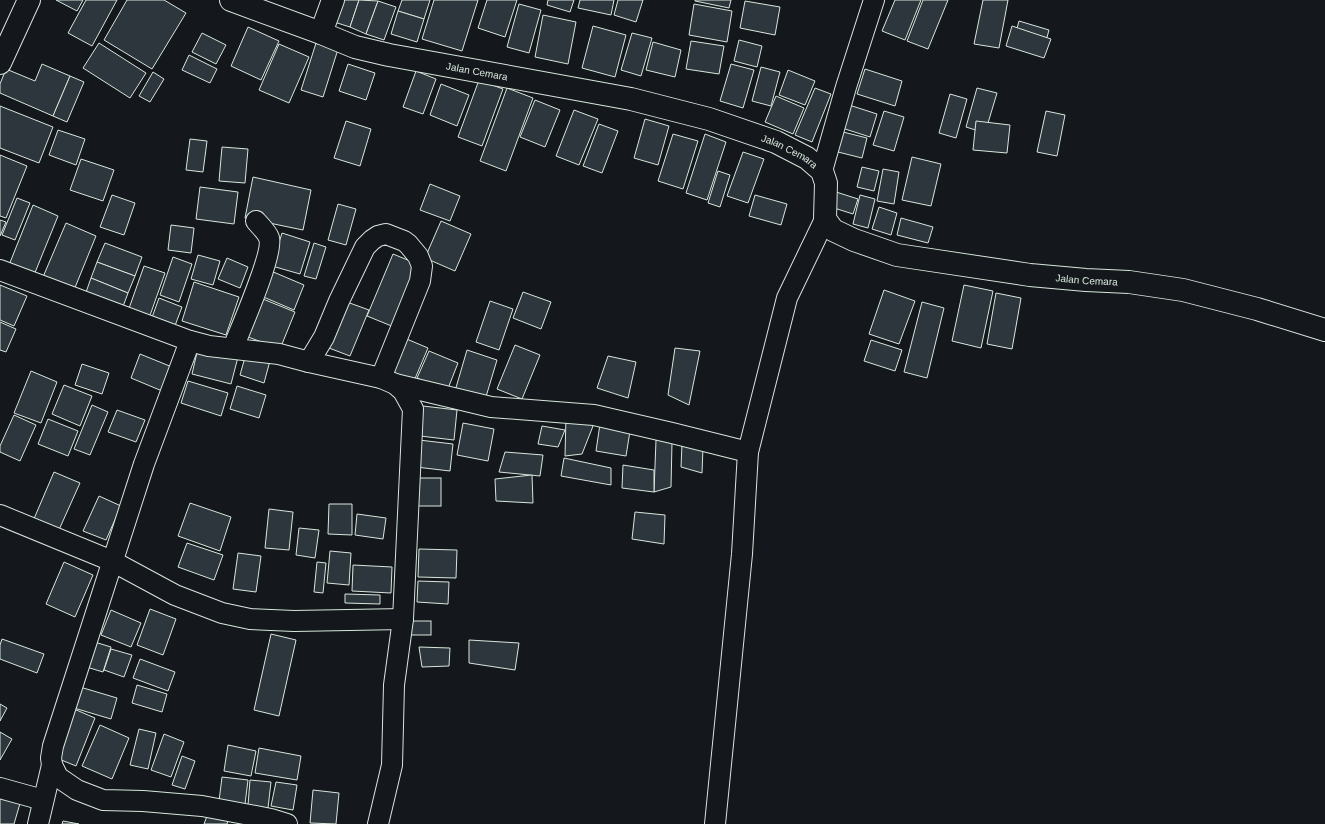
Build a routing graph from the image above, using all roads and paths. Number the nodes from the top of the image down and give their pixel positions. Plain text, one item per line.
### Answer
1 (29, 0) edge
2 (231, 0) edge
3 (332, 0) edge
4 (874, 0) edge
5 (321, 33) junction
6 (0, 63) edge
7 (822, 171) junction
8 (825, 218) junction
9 (256, 221) dead end
10 (0, 270) edge
11 (1325, 330) edge
12 (190, 341) junction
13 (233, 348) junction
14 (309, 362) junction
15 (388, 381) junction
16 (748, 452) junction
17 (0, 515) edge
18 (112, 561) junction
19 (404, 619) junction
20 (52, 765) junction
21 (0, 788) edge
22 (43, 800) junction
23 (38, 824) edge
24 (287, 824) edge
25 (378, 824) edge
26 (715, 824) edge

1 - 6 street
2 - 5 street, Jalan Cemara
3 - 5 street
4 - 7 street
5 - 7 street, Jalan Cemara
7 - 8 street, Jalan Cemara
8 - 11 street, Jalan Cemara
8 - 16 street
9 - 13 street
10 - 12 street
12 - 13 street
12 - 18 street
13 - 14 street
14 - 15 street
14 - 15 street
15 - 16 street
15 - 19 street
16 - 26 street
17 - 18 street
18 - 19 street
18 - 20 street
19 - 25 street
20 - 22 street
20 - 24 street
21 - 22 street
22 - 23 street

